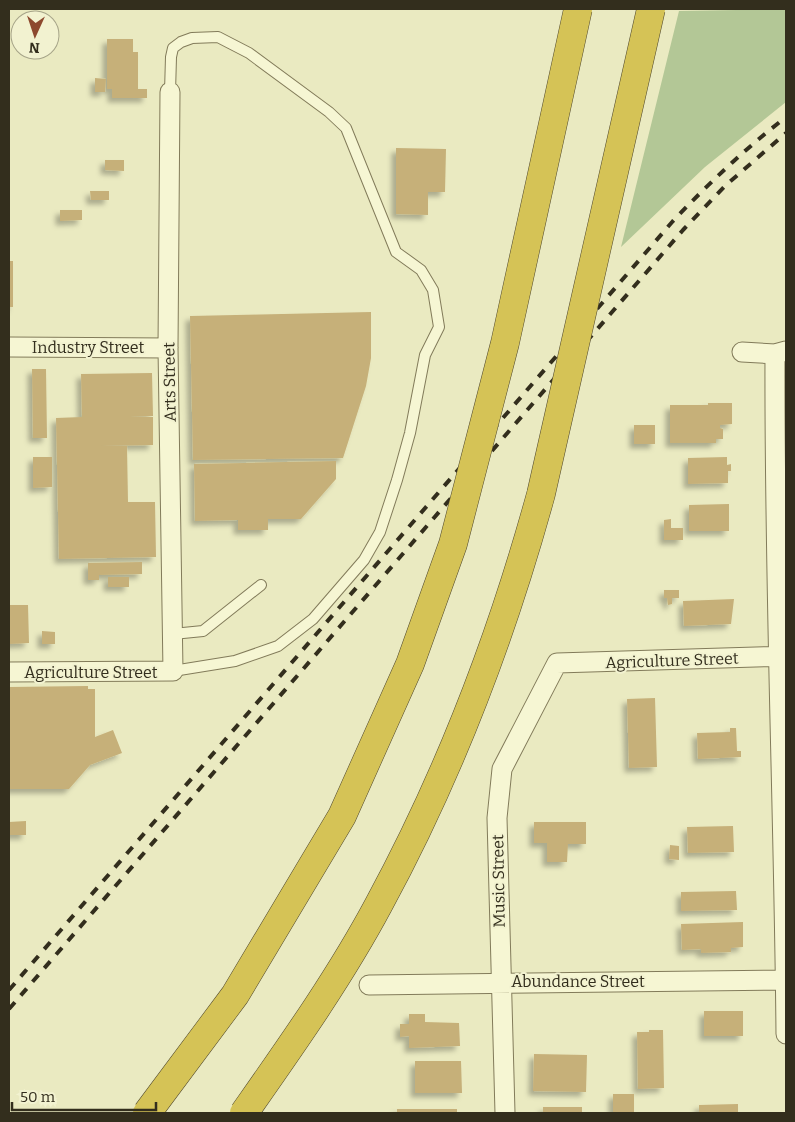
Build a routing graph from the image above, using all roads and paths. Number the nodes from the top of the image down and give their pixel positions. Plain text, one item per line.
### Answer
1 (578, 9) edge
2 (650, 9) edge
3 (170, 92) joint
4 (9, 347) edge
5 (168, 348) junction
6 (742, 352) dead end
7 (780, 352) edge
8 (262, 584) dead end
9 (173, 634) junction
10 (782, 656) edge
11 (557, 663) joint
12 (173, 671) junction
13 (9, 672) edge
14 (786, 980) edge
15 (500, 982) junction
16 (369, 984) dead end
17 (786, 1034) edge
18 (147, 1113) edge
19 (244, 1113) edge
20 (505, 1113) edge

1 - 18 highway, bridge
2 - 19 highway, bridge
3 - 5 street, Arts Street
3 - 12 lane
4 - 5 street, Industry Street
5 - 9 street, Arts Street
6 - 7 street
7 - 10 street
8 - 9 lane
9 - 12 street, Arts Street
10 - 11 street, Agriculture Street
10 - 14 street
11 - 15 street, Music Street
12 - 13 street, Agriculture Street
14 - 15 street, Abundance Street
14 - 17 street
15 - 16 street, Abundance Street
15 - 20 street, Music Street

